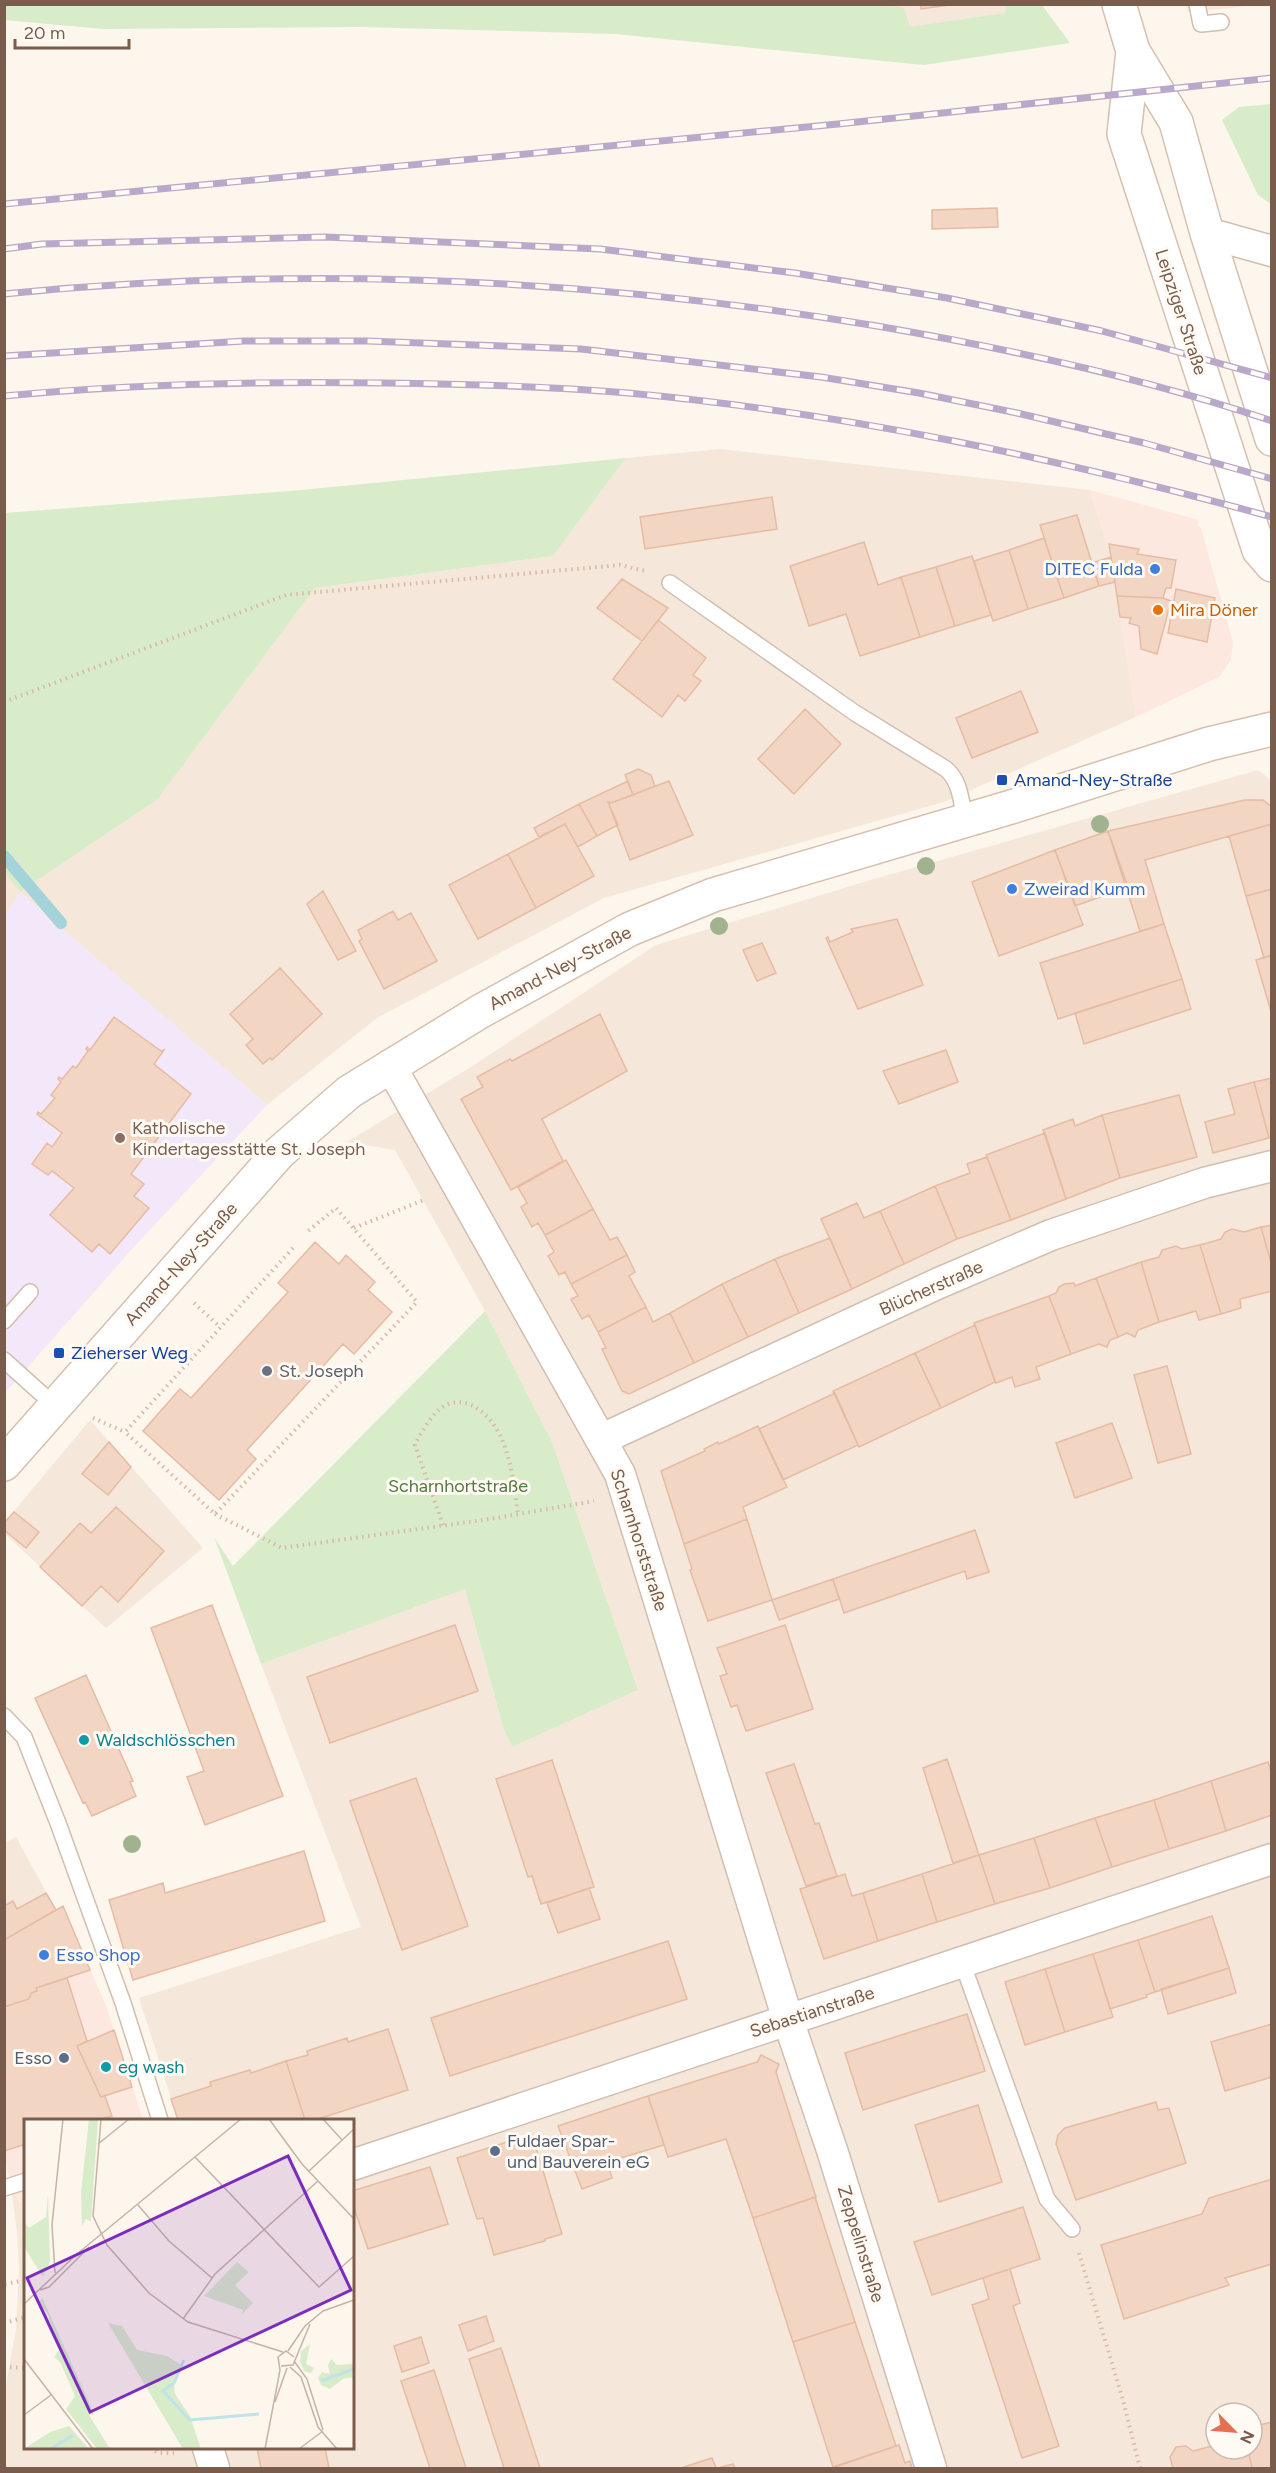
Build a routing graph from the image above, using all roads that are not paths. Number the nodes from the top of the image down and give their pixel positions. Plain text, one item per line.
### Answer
1 (1119, 4) edge
2 (1197, 4) edge
3 (1221, 22) dead end
4 (1133, 51) junction
5 (1207, 232) junction
6 (1272, 251) edge
7 (1272, 439) edge
8 (1272, 565) edge
9 (670, 583) road end
10 (1272, 729) edge
11 (965, 820) junction
12 (390, 1065) junction
13 (1272, 1166) edge
14 (30, 1292) dead end
15 (4, 1321) edge
16 (4, 1360) edge
17 (54, 1405) junction
18 (602, 1439) junction
19 (4, 1464) edge
20 (4, 1716) edge
21 (1272, 1859) edge
22 (962, 1962) junction
23 (788, 2019) junction
24 (159, 2119) edge
25 (354, 2164) edge
26 (24, 2182) edge
27 (4, 2188) edge
28 (1072, 2229) road end
29 (208, 2449) edge
30 (924, 2465) edge
31 (214, 2469) edge

1 - 4 street, Leipziger Straße
2 - 3 lane
4 - 5 street, Leipziger Straße
4 - 8 street, Leipziger Straße
5 - 6 street
5 - 7 street, Leipziger Straße
9 - 11 lane
10 - 11 street, Amand-Ney-Straße
11 - 12 street, Amand-Ney-Straße
12 - 17 street, Amand-Ney-Straße
12 - 18 street, Scharnhorststraße
13 - 18 street, Blücherstraße
14 - 15 lane
16 - 17 lane
17 - 19 street, Amand-Ney-Straße
18 - 23 street, Scharnhorststraße
20 - 24 lane
21 - 22 street, Sebastianstraße
22 - 23 street, Sebastianstraße
22 - 28 lane
23 - 25 street, Sebastianstraße
23 - 30 street, Zeppelinstraße
26 - 27 lane
29 - 31 street

